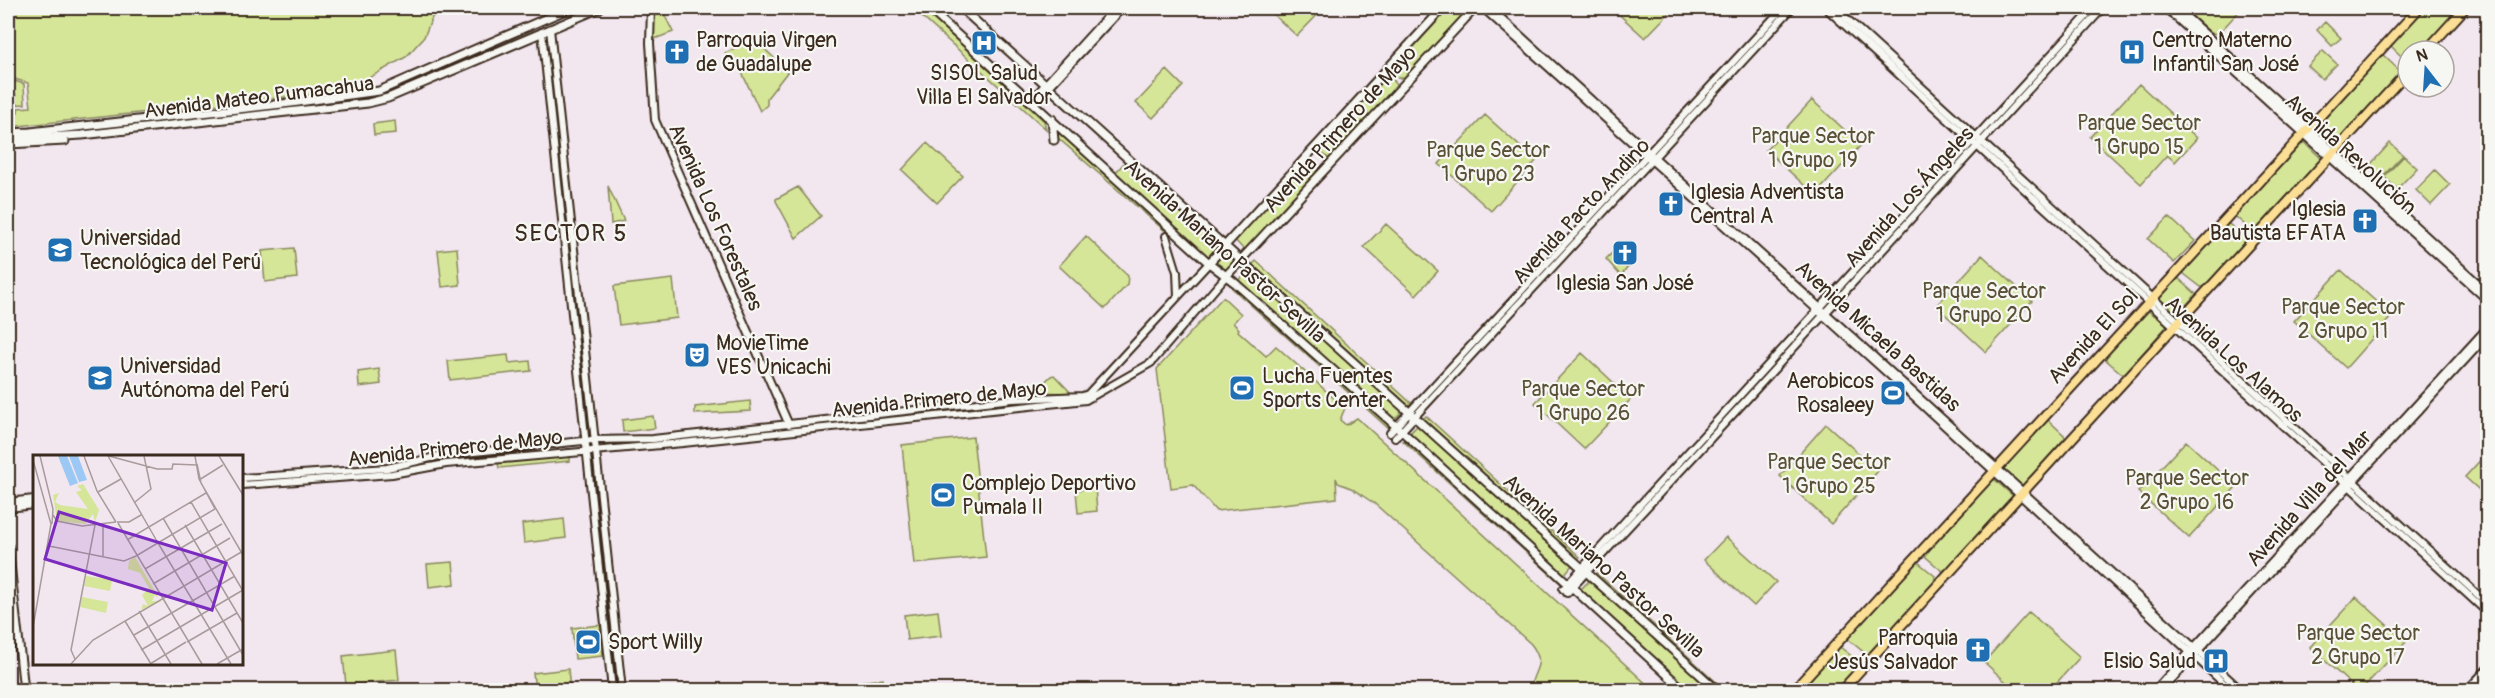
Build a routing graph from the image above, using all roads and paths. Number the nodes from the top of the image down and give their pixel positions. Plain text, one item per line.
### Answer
1 (570, 8) edge
2 (600, 8) edge
3 (651, 8) edge
4 (928, 8) edge
5 (961, 8) edge
6 (1114, 8) edge
7 (1122, 8) edge
8 (1443, 8) edge
9 (1475, 8) edge
10 (1484, 8) edge
11 (1490, 8) edge
12 (1783, 8) edge
13 (1792, 8) edge
14 (1826, 8) edge
15 (1836, 8) edge
16 (2094, 8) edge
17 (2103, 8) edge
18 (2166, 8) edge
19 (2176, 8) edge
20 (2420, 8) edge
21 (2465, 8) edge
22 (546, 31) junction
23 (2437, 39) edge
24 (2396, 84) edge
25 (1047, 85) junction
26 (1032, 101) junction
27 (1052, 119) junction
28 (2306, 130) junction
29 (9, 137) edge
30 (1054, 140) dead end
31 (1977, 141) junction
32 (1650, 155) junction
33 (2333, 155) junction
34 (1166, 236) dead end
35 (1225, 246) junction
36 (1242, 261) junction
37 (1209, 263) junction
38 (1226, 276) junction
39 (2487, 293) edge
40 (1178, 296) junction
41 (2487, 300) edge
42 (2151, 301) junction
43 (1822, 312) junction
44 (2177, 325) junction
45 (2487, 327) edge
46 (2487, 335) edge
47 (1413, 414) junction
48 (790, 428) junction
49 (1399, 429) junction
50 (1393, 436) dead end
51 (584, 440) junction
52 (593, 440) junction
53 (596, 450) junction
54 (586, 451) junction
55 (1995, 470) junction
56 (243, 478) edge
57 (2349, 482) junction
58 (243, 485) edge
59 (2022, 494) junction
60 (33, 499) edge
61 (8, 502) edge
62 (33, 505) edge
63 (8, 508) edge
64 (8, 546) edge
65 (1584, 570) junction
66 (1568, 588) junction
67 (612, 598) junction
68 (602, 599) junction
69 (2487, 604) edge
70 (2487, 613) edge
71 (2194, 652) junction
72 (2487, 668) edge
73 (2487, 677) edge
74 (24, 690) edge
75 (612, 690) edge
76 (622, 690) edge
77 (1684, 690) edge
78 (1717, 690) edge
79 (1794, 690) edge
80 (1842, 690) edge
81 (2155, 690) edge
82 (2162, 690) edge
83 (2231, 690) edge
84 (2241, 690) edge
85 (2467, 690) edge
86 (2475, 690) edge

1 - 29 main road, Avenida Mateo Pumacahua
2 - 22 main road, Avenida Mateo Pumacahua
3 - 48 street, Avenida Los Forestales
4 - 26 main road, Avenida Mariano Pastor Sevilla
5 - 25 main road, Avenida Mariano Pastor Sevilla
6 - 25 street
7 - 25 street
8 - 35 main road, Avenida Primero de Mayo
9 - 36 main road, Avenida Primero de Mayo
10 - 32 street, Avenida Micaela Bastidas
11 - 32 street, Avenida Micaela Bastidas
12 - 32 street, Avenida Pacto Andino
13 - 32 street, Avenida Pacto Andino
14 - 31 street, Avenida Los Alamos
15 - 31 street, Avenida Los Alamos
16 - 31 street, Avenida Los Ángeles
17 - 31 street, Avenida Los Ángeles
18 - 28 main road, Avenida Revolución
19 - 28 main road, Avenida Revolución
20 - 28 main road, Avenida El Sol
21 - 23 main road
22 - 29 main road, Avenida Mateo Pumacahua
22 - 51 street
22 - 52 street
24 - 33 main road
25 - 26 street
25 - 35 main road, Avenida Mariano Pastor Sevilla
26 - 27 main road, Avenida Mariano Pastor Sevilla
27 - 30 main road
27 - 37 main road, Avenida Mariano Pastor Sevilla
28 - 33 main road, Avenida Revolución
28 - 42 main road, Avenida El Sol
31 - 42 street, Avenida Los Alamos
31 - 43 street, Avenida Los Ángeles
32 - 43 street, Avenida Micaela Bastidas
32 - 47 street, Avenida Pacto Andino
33 - 39 main road, Avenida Revolución
33 - 41 main road, Avenida Revolución
33 - 44 main road
34 - 40 street
35 - 36 main road, Avenida Mariano Pastor Sevilla
35 - 37 main road, Avenida Primero de Mayo
36 - 38 main road, Avenida Primero de Mayo
36 - 47 main road, Avenida Mariano Pastor Sevilla
37 - 38 main road, Avenida Mariano Pastor Sevilla
37 - 40 street, Avenida Primero de Mayo
38 - 48 street, Avenida Primero de Mayo
38 - 49 main road, Avenida Mariano Pastor Sevilla
40 - 48 street, Avenida Primero de Mayo
42 - 44 street, Avenida Los Alamos
42 - 55 main road, Avenida El Sol
43 - 55 street, Avenida Micaela Bastidas
43 - 65 street, Avenida Los Ángeles
44 - 57 street, Avenida Los Alamos
44 - 59 main road
45 - 57 street, Avenida Villa del Mar
46 - 57 street, Avenida Villa del Mar
47 - 49 street, Avenida Pacto Andino
47 - 65 main road, Avenida Mariano Pastor Sevilla
48 - 52 street, Avenida Primero de Mayo
48 - 53 street, Avenida Primero de Mayo
49 - 50 street, Avenida Pacto Andino
49 - 66 main road, Avenida Mariano Pastor Sevilla
51 - 52 street, Avenida Primero de Mayo
51 - 54 street
51 - 56 street, Avenida Primero de Mayo
52 - 53 street
53 - 54 street, Avenida Primero de Mayo
53 - 67 street
54 - 58 street, Avenida Primero de Mayo
54 - 68 street
55 - 59 street, Avenida Micaela Bastidas
55 - 79 main road, Avenida El Sol
57 - 69 street, Avenida Los Alamos
57 - 70 street, Avenida Los Alamos
57 - 71 street, Avenida Villa del Mar
59 - 71 street, Avenida Micaela Bastidas
59 - 80 main road
60 - 61 street
62 - 63 street
64 - 74 main road
65 - 66 street, Avenida Los Ángeles
65 - 78 main road, Avenida Mariano Pastor Sevilla
66 - 77 main road, Avenida Mariano Pastor Sevilla
67 - 68 street
67 - 76 street
68 - 75 street
71 - 81 street, Avenida Villa del Mar
71 - 82 street, Avenida Villa del Mar
71 - 83 street, Avenida Micaela Bastidas
71 - 84 street, Avenida Micaela Bastidas
72 - 85 street
73 - 86 street

